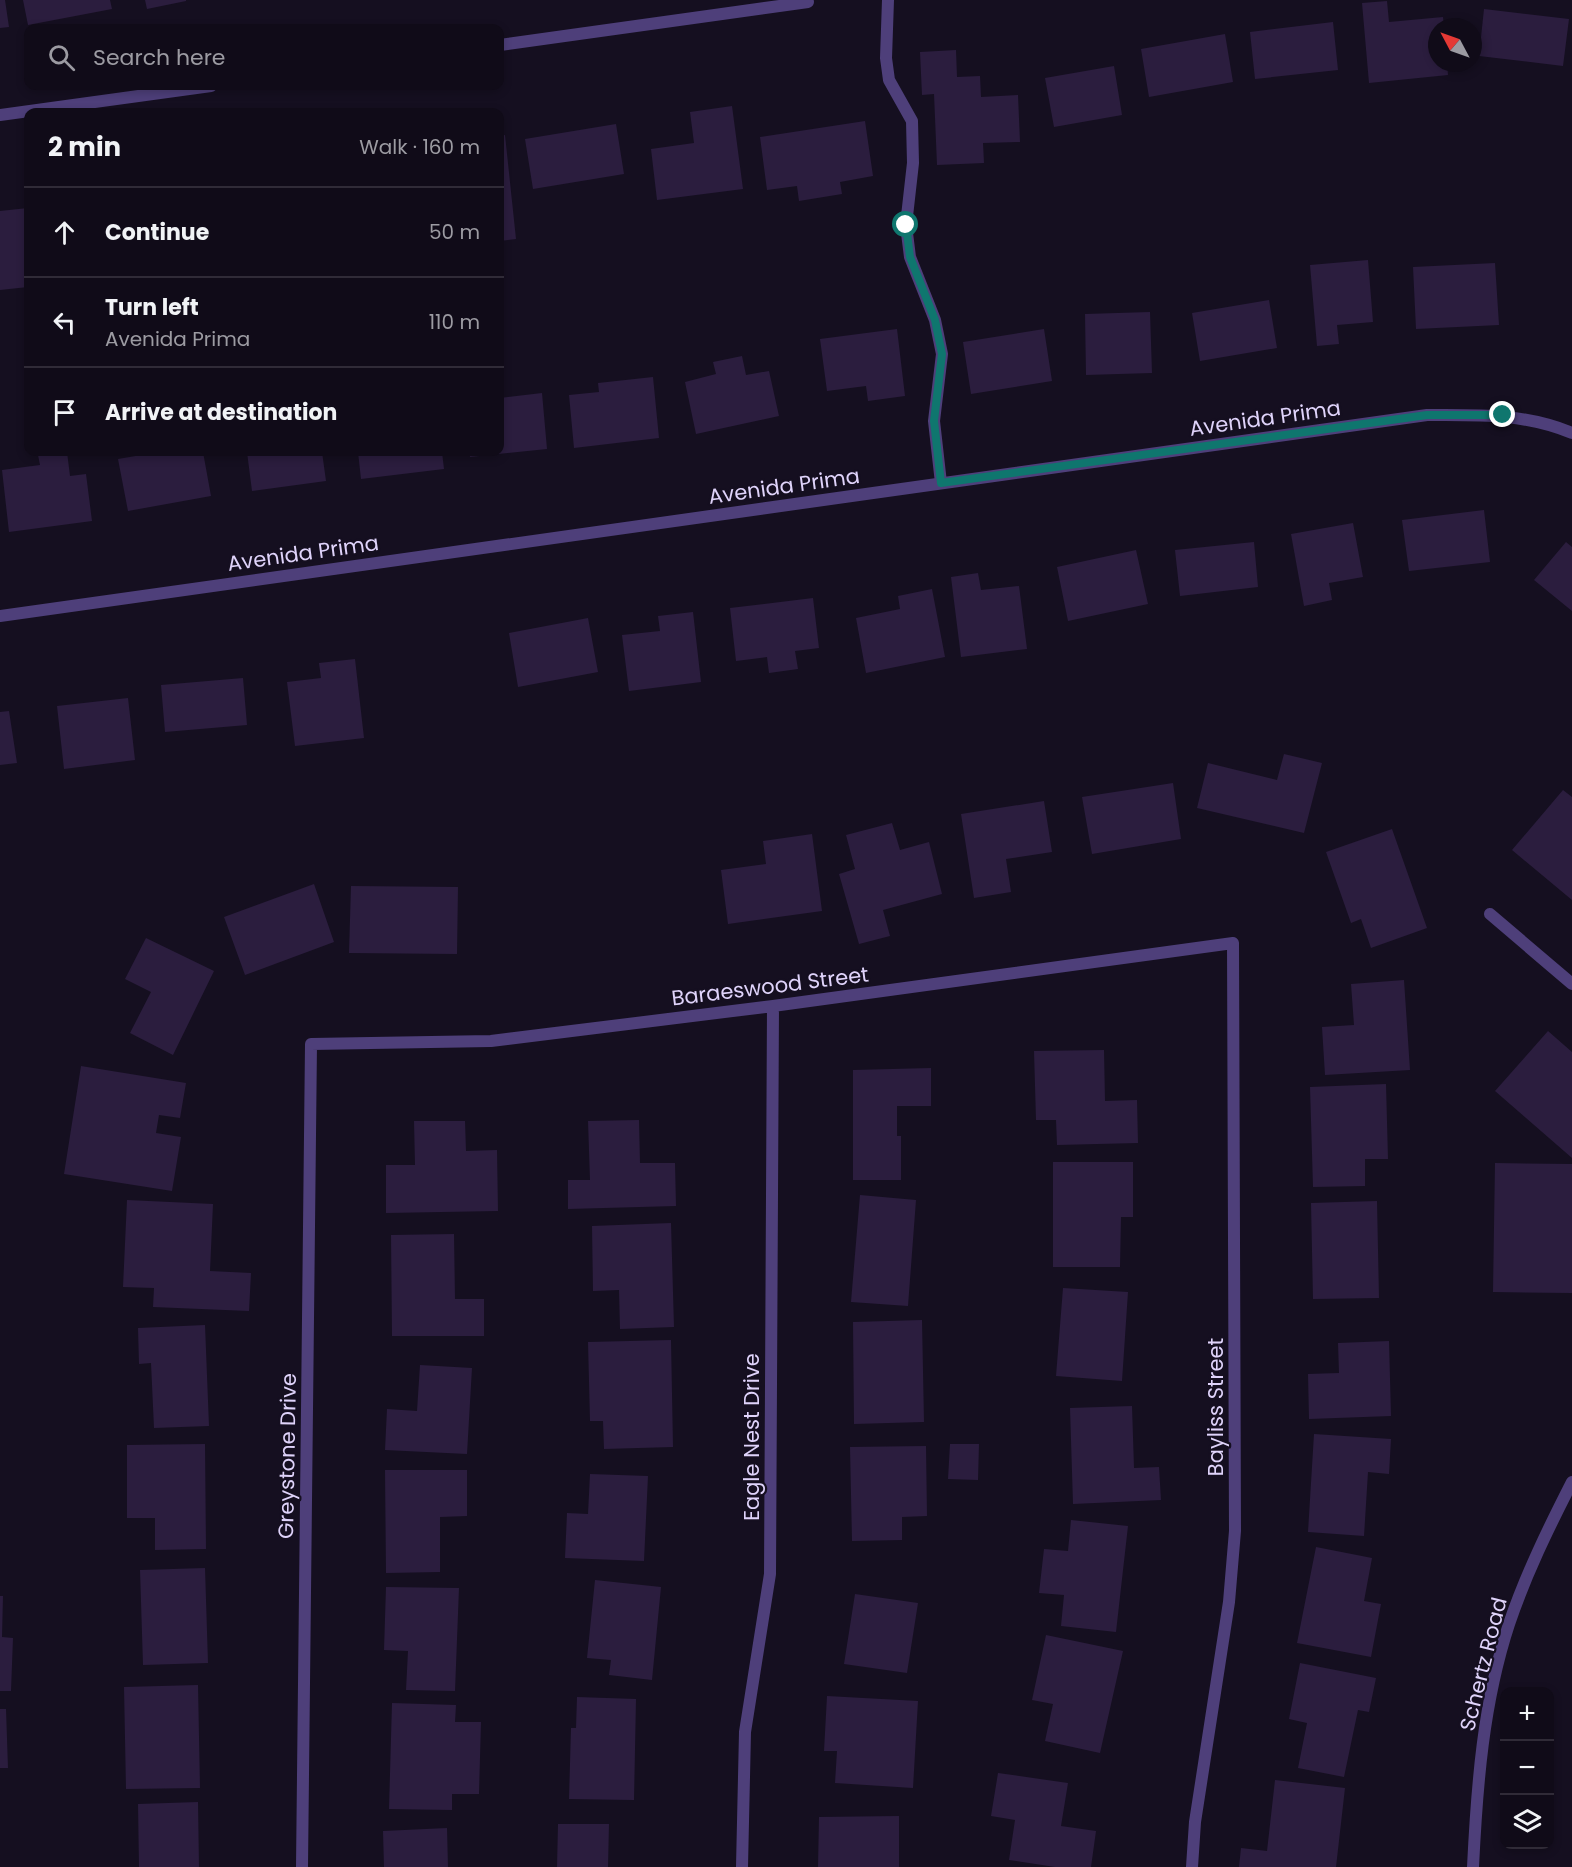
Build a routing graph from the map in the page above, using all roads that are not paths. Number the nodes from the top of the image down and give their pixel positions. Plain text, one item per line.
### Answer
1 (888, 0) edge
2 (808, 2) dead end
3 (504, 44) edge
4 (182, 90) edge
5 (51, 108) edge
6 (24, 112) edge
7 (0, 115) edge
8 (1572, 434) edge
9 (941, 483) junction
10 (0, 616) edge
11 (1490, 914) dead end
12 (1233, 943) joint
13 (1572, 984) edge
14 (773, 1006) junction
15 (311, 1044) joint
16 (1572, 1482) edge
17 (302, 1867) edge
18 (742, 1867) edge
19 (1192, 1867) edge
20 (1473, 1867) edge

1 - 9 street
2 - 3 street
4 - 5 street
6 - 7 street
8 - 9 street, Avenida Prima
9 - 10 street, Avenida Prima
11 - 13 street
12 - 14 street, Baraeswood Street
12 - 19 street, Bayliss Street
14 - 15 street, Baraeswood Street
14 - 18 street, Eagle Nest Drive
15 - 17 street, Greystone Drive
16 - 20 street, Schertz Road

